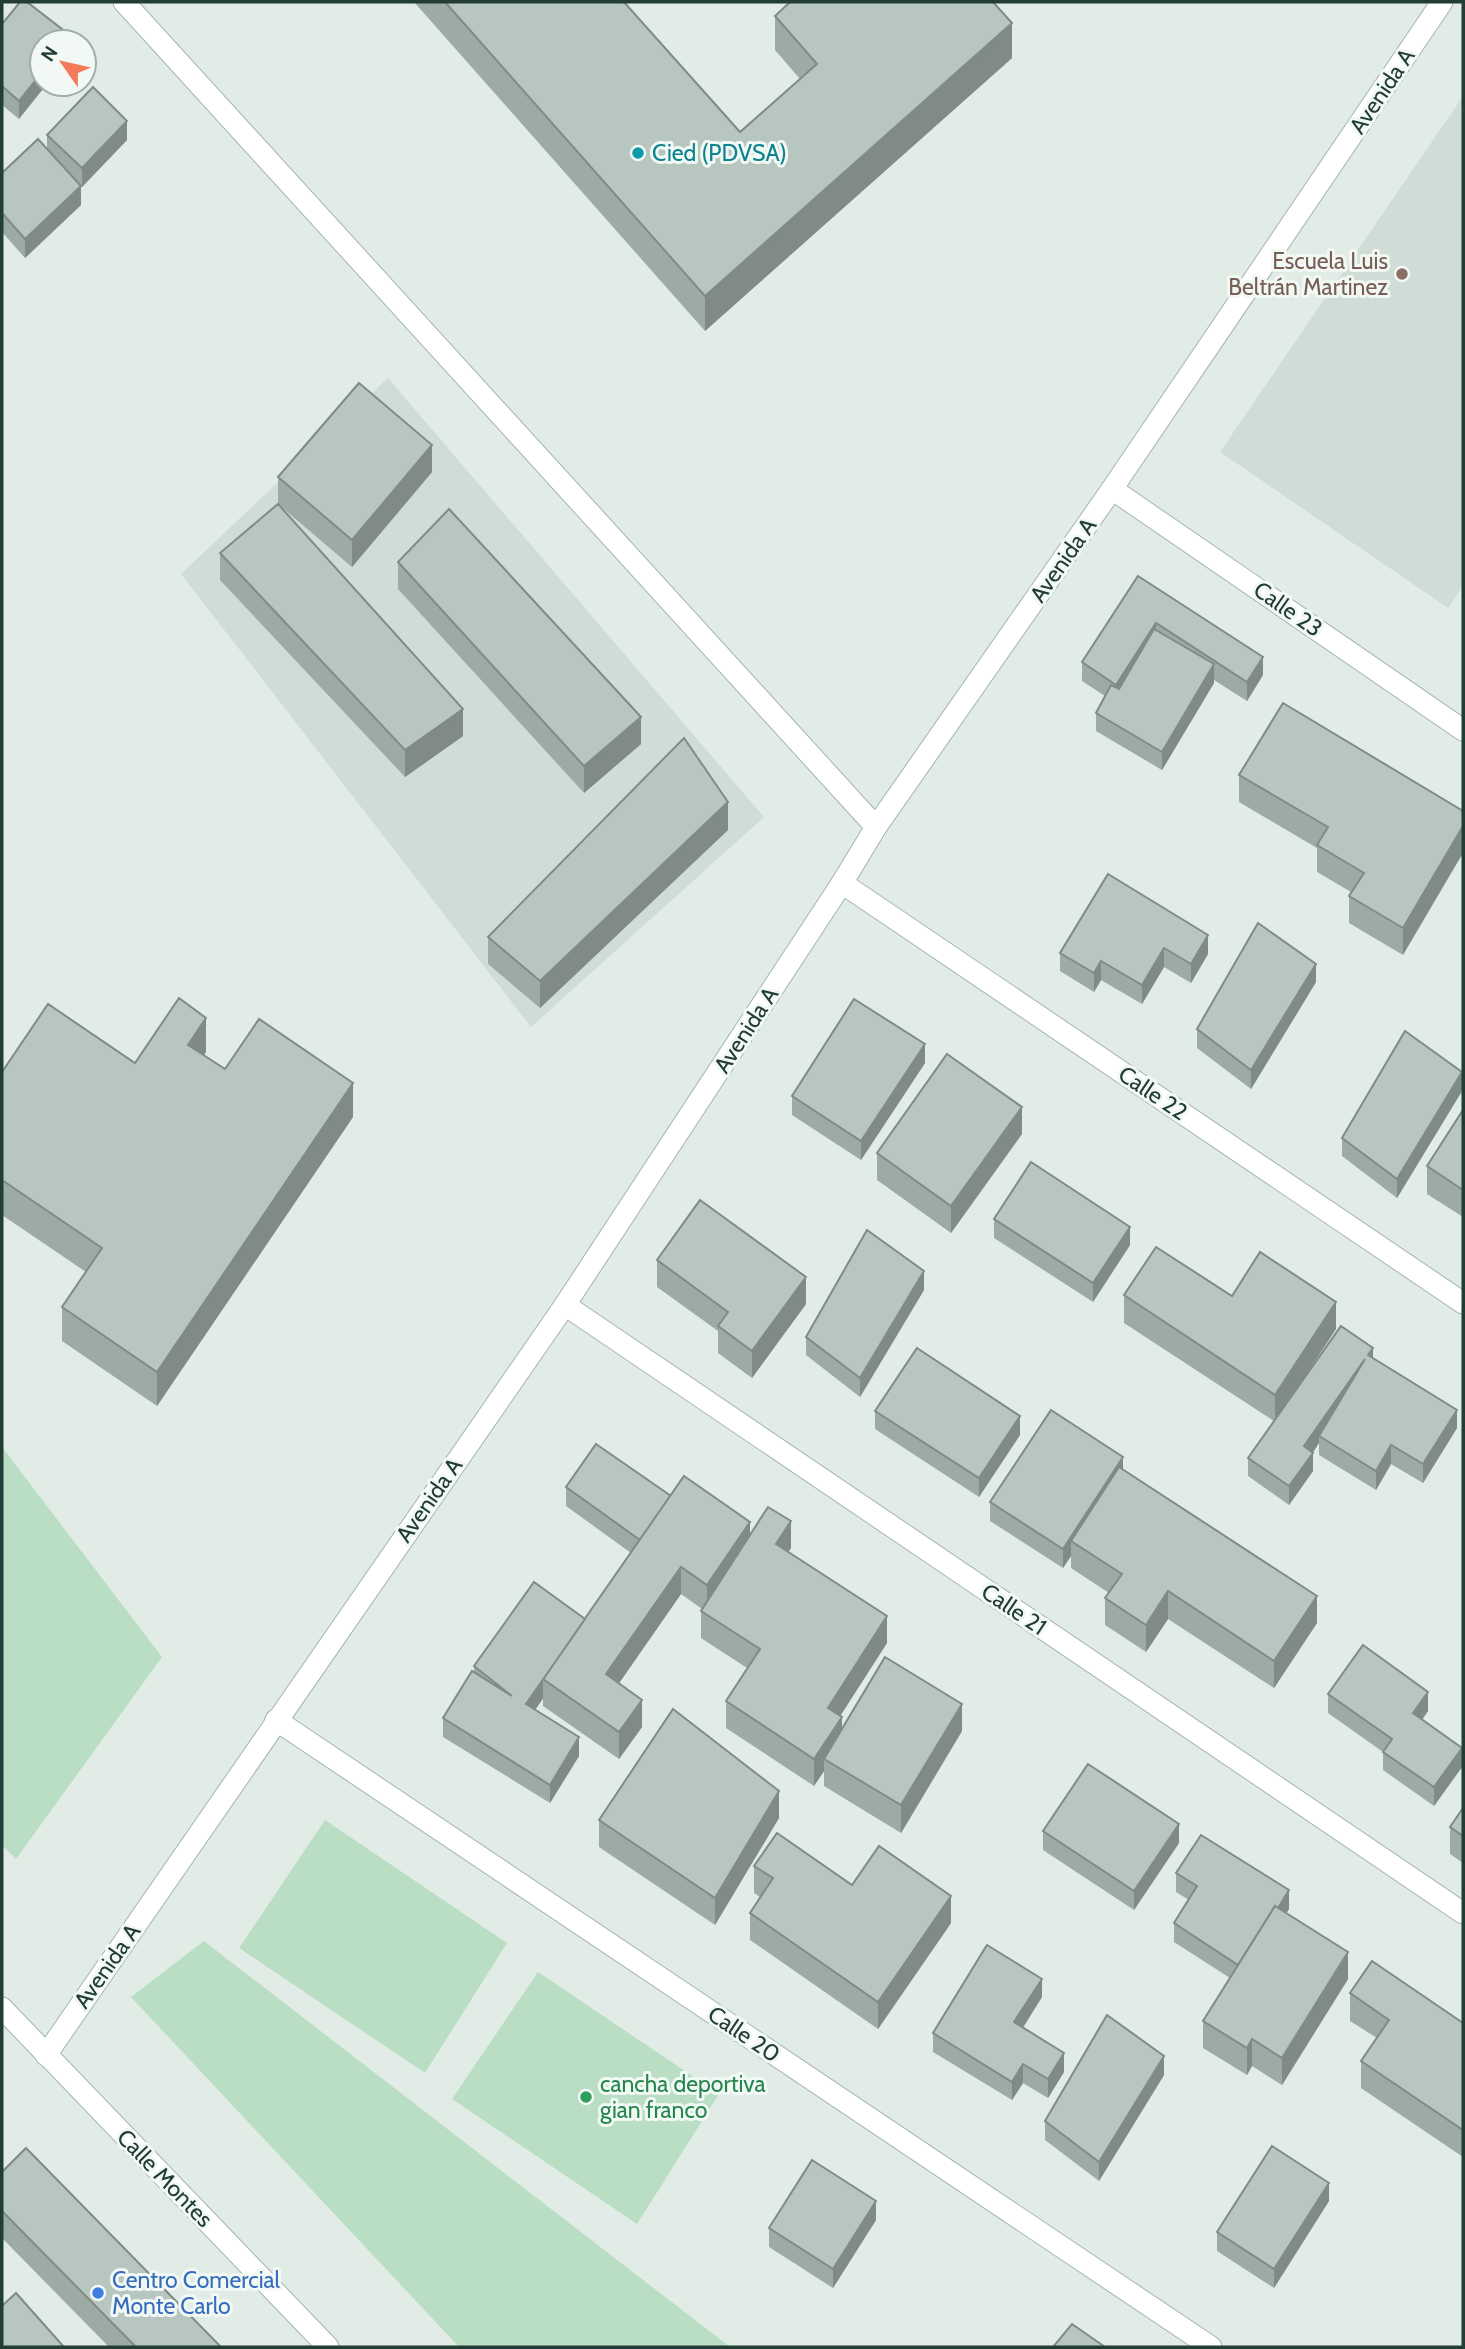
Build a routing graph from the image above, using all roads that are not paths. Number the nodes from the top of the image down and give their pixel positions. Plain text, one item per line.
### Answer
1 (124, 2) edge
2 (1442, 2) edge
3 (1112, 489) junction
4 (1463, 730) edge
5 (877, 827) junction
6 (842, 883) junction
7 (1463, 1303) edge
8 (565, 1305) junction
9 (276, 1720) junction
10 (1463, 1913) edge
11 (6, 2022) edge
12 (46, 2054) junction
13 (328, 2347) edge
14 (1211, 2347) edge

1 - 5 street
2 - 3 street, Avenida A
3 - 4 street, Calle 23
3 - 5 street, Avenida A
5 - 6 street, Avenida A
6 - 7 street, Calle 22
6 - 8 street, Avenida A
8 - 9 street, Avenida A
8 - 10 street, Calle 21
9 - 12 street, Avenida A
9 - 14 street, Calle 20
11 - 12 street, Calle Montes
12 - 13 street, Calle Montes

